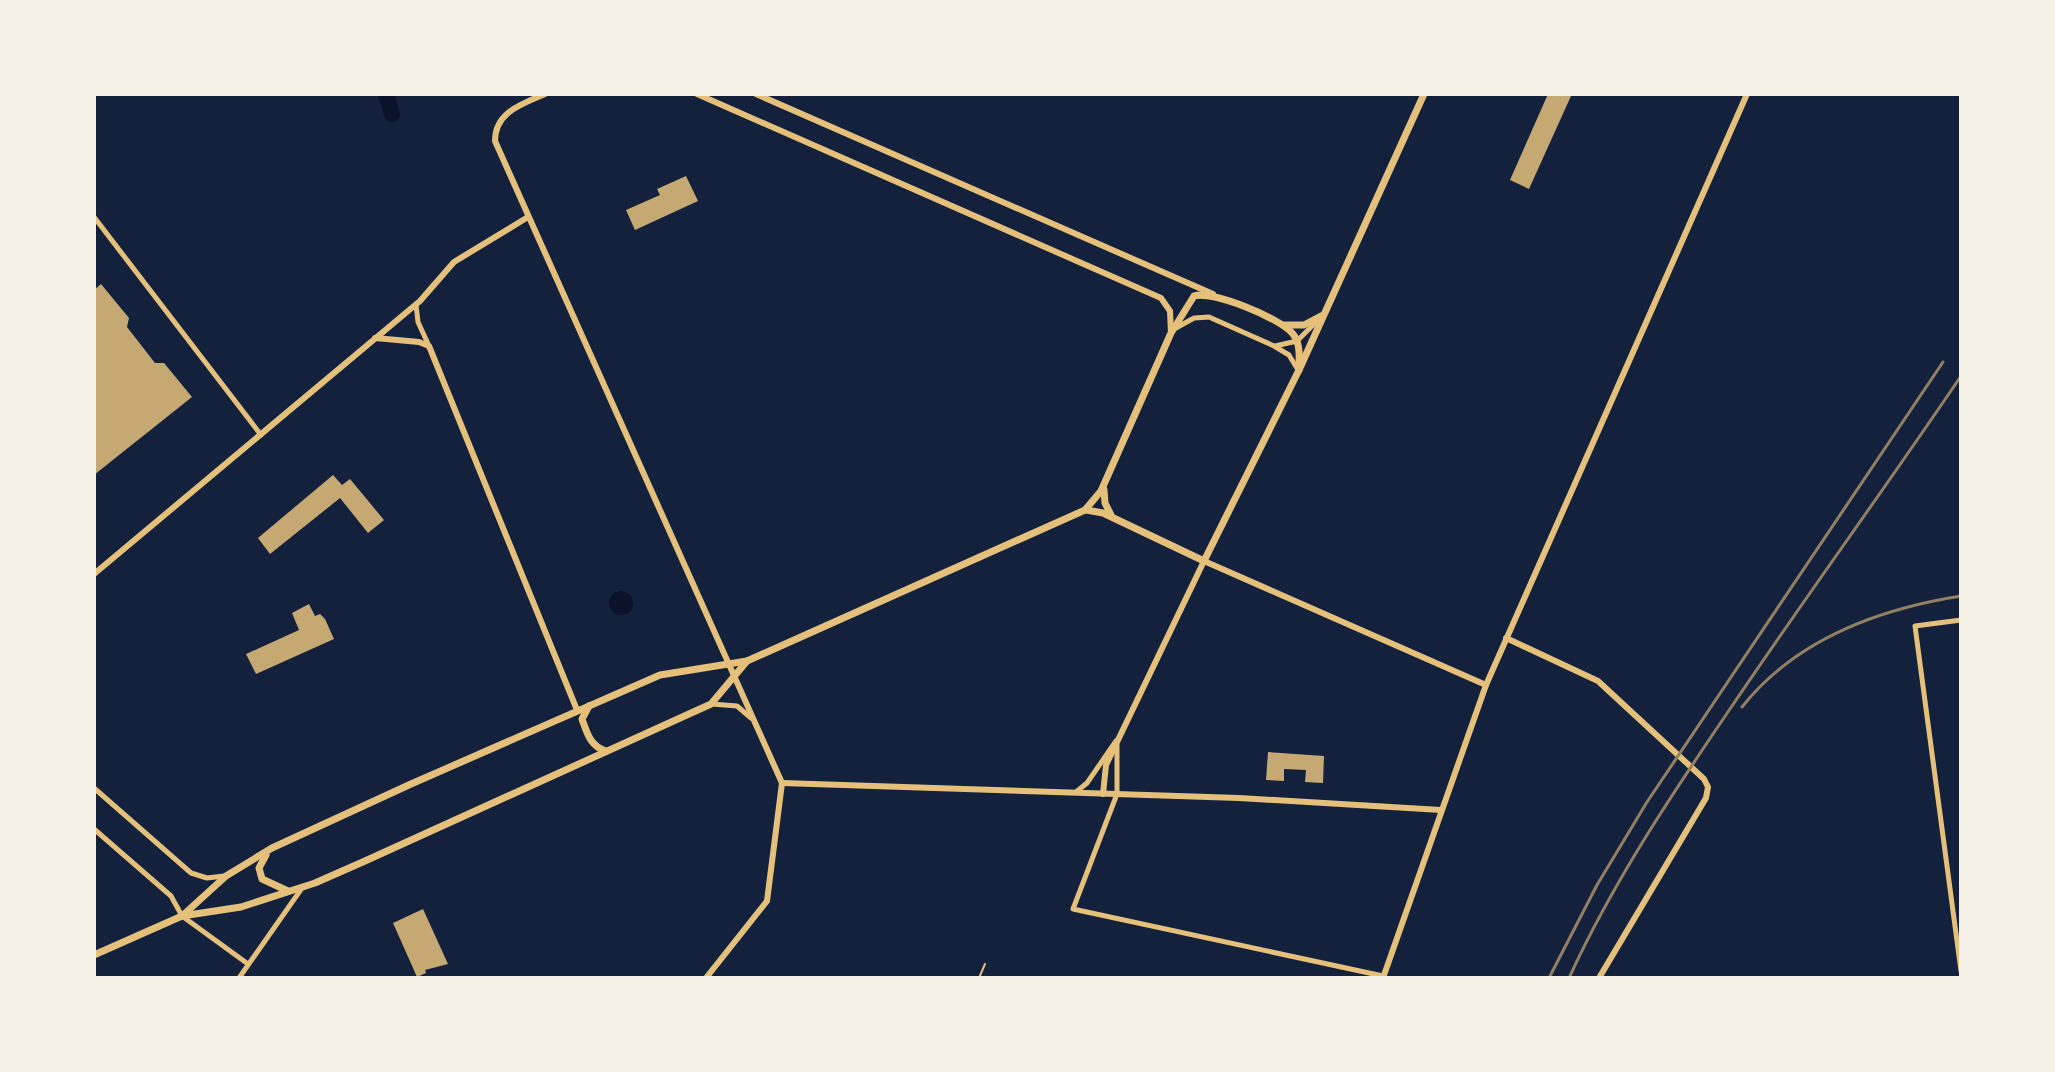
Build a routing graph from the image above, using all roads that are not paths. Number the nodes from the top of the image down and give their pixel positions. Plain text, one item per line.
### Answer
1 (545, 94) edge
2 (697, 94) edge
3 (756, 94) edge
4 (1424, 94) edge
5 (1747, 94) edge
6 (94, 217) edge
7 (528, 217) junction
8 (1213, 294) junction
9 (417, 304) junction
10 (1323, 315) junction
11 (1283, 325) junction
12 (1171, 333) junction
13 (375, 338) junction
14 (1297, 341) junction
15 (429, 346) junction
16 (1274, 346) junction
17 (1299, 370) junction
18 (261, 435) junction
19 (1106, 480) junction
20 (1085, 510) junction
21 (1113, 517) junction
22 (1204, 561) junction
23 (94, 574) edge
24 (1961, 620) edge
25 (1506, 638) junction
26 (747, 661) junction
27 (727, 664) junction
28 (733, 677) junction
29 (1486, 685) junction
30 (590, 704) junction
31 (711, 704) junction
32 (577, 710) junction
33 (751, 718) junction
34 (1117, 740) junction
35 (606, 751) junction
36 (782, 783) junction
37 (94, 788) edge
38 (1071, 794) junction
39 (1103, 794) junction
40 (1117, 794) junction
41 (1441, 810) junction
42 (94, 829) edge
43 (272, 848) junction
44 (226, 876) junction
45 (302, 888) junction
46 (290, 891) junction
47 (182, 916) junction
48 (94, 955) edge
49 (248, 964) junction
50 (1961, 971) edge
51 (1383, 977) edge
52 (239, 978) edge
53 (706, 978) edge
54 (1599, 978) edge

1 - 7 street
2 - 12 street
3 - 8 street
4 - 10 main road
5 - 25 street
6 - 18 street
7 - 9 street
7 - 27 street
8 - 11 main road
8 - 12 main road
9 - 13 street
9 - 15 street
10 - 11 main road
10 - 14 street
10 - 17 main road
11 - 14 main road
12 - 16 street
12 - 19 main road
13 - 15 street
13 - 18 street
14 - 16 street
14 - 17 main road
15 - 32 street
16 - 17 street
17 - 22 main road
18 - 23 street
19 - 20 main road
19 - 21 main road
20 - 21 main road
20 - 26 main road
21 - 22 main road
22 - 29 street
22 - 34 street
24 - 50 street
25 - 29 street
25 - 54 street
26 - 27 main road
26 - 28 main road
27 - 28 street
27 - 30 main road
28 - 31 main road
28 - 33 street
29 - 41 street
30 - 32 main road
30 - 35 main road
31 - 33 street
31 - 35 main road
32 - 43 main road
33 - 36 street
34 - 38 street
34 - 39 street
34 - 40 street
35 - 45 main road
36 - 38 street
36 - 53 street
37 - 44 street
38 - 39 street
39 - 40 street
40 - 41 street
40 - 51 street
41 - 51 street
42 - 47 street
43 - 44 main road
43 - 46 main road
44 - 47 main road
45 - 46 main road
45 - 49 street
46 - 47 main road
47 - 48 main road
47 - 49 street
49 - 52 street

